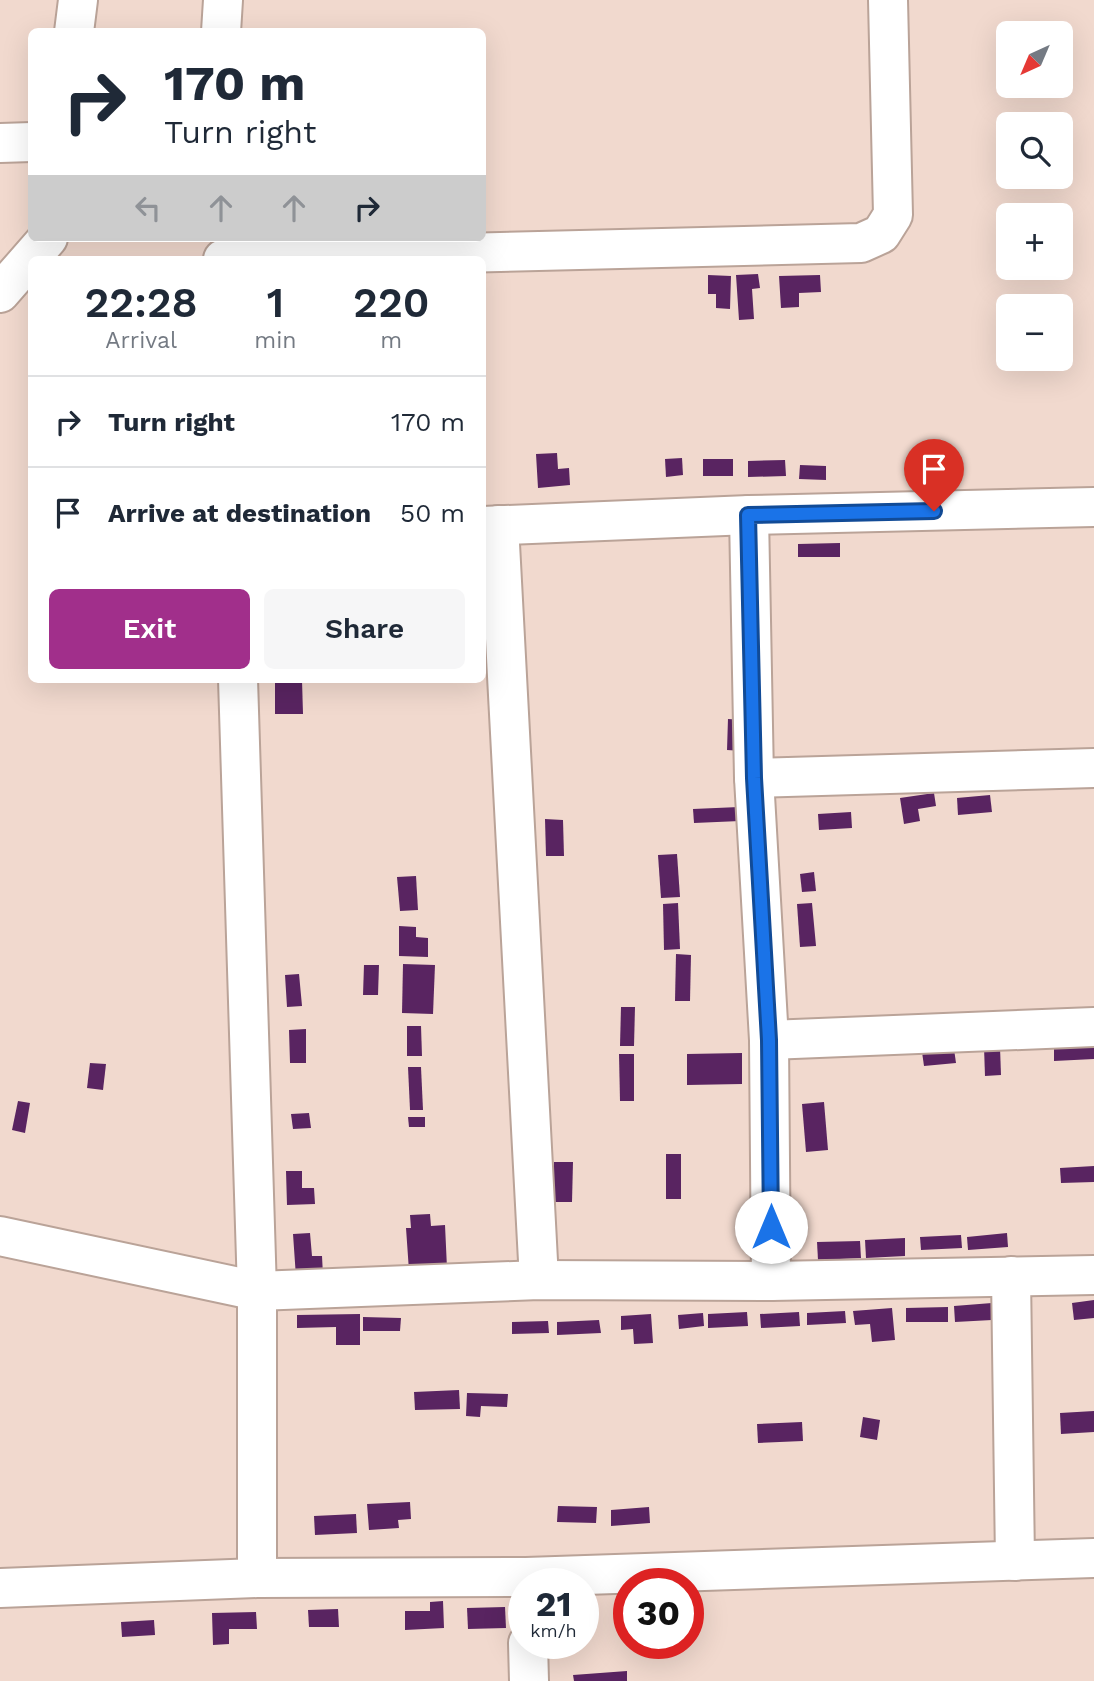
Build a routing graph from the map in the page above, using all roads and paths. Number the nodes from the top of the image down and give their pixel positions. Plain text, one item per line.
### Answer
1 (78, 0) edge
2 (222, 0) edge
3 (888, 0) edge
4 (74, 28) edge
5 (221, 28) edge
6 (28, 142) edge
7 (0, 143) edge
8 (45, 242) edge
9 (32, 256) edge
10 (343, 256) edge
11 (28, 261) edge
12 (0, 293) edge
13 (1094, 507) edge
14 (748, 515) junction
15 (491, 525) edge
16 (238, 683) edge
17 (1094, 768) edge
18 (754, 778) junction
19 (1094, 1027) edge
20 (769, 1040) junction
21 (0, 1236) edge
22 (1094, 1275) edge
23 (1011, 1276) junction
24 (539, 1280) junction
25 (771, 1281) junction
26 (257, 1291) junction
27 (1094, 1558) edge
28 (1015, 1561) junction
29 (599, 1577) edge
30 (257, 1578) junction
31 (508, 1580) edge
32 (0, 1588) edge
33 (528, 1659) edge
34 (529, 1681) edge

1 - 4 street
2 - 5 street
3 - 10 street
6 - 7 street
8 - 9 street
11 - 12 street
13 - 14 street
14 - 15 street
14 - 18 street
15 - 24 street
16 - 26 street
17 - 18 street
18 - 20 street
19 - 20 street
20 - 25 street
21 - 26 street
22 - 23 street
23 - 25 street
23 - 28 street
24 - 25 street
24 - 26 street
26 - 30 street
27 - 28 street
28 - 29 street
30 - 31 street
30 - 32 street
33 - 34 street

